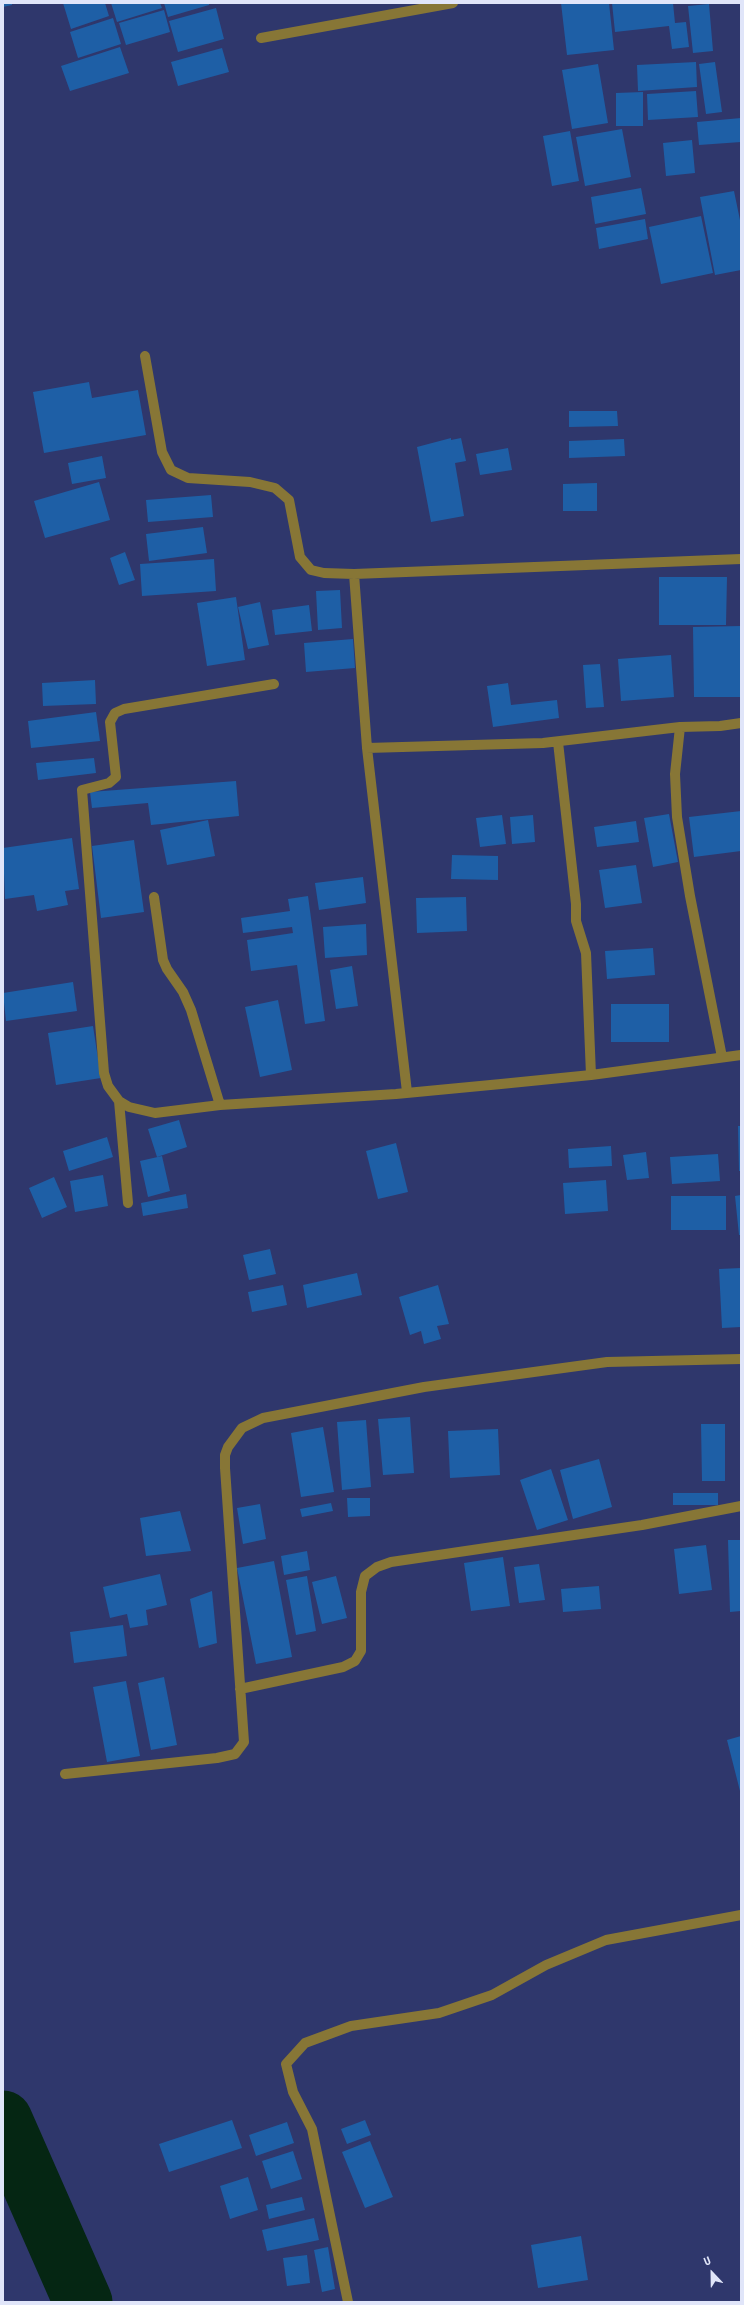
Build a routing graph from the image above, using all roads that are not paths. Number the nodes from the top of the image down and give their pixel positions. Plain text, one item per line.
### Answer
1 (453, 3) edge
2 (261, 38) dead end
3 (145, 356) dead end
4 (741, 559) edge
5 (354, 574) junction
6 (274, 684) dead end
7 (741, 723) edge
8 (680, 727) junction
9 (558, 742) junction
10 (367, 748) junction
11 (154, 896) dead end
12 (741, 1054) edge
13 (722, 1057) junction
14 (591, 1075) junction
15 (407, 1092) junction
16 (119, 1101) junction
17 (220, 1105) junction
18 (128, 1202) dead end
19 (741, 1359) edge
20 (741, 1506) edge
21 (240, 1689) junction
22 (65, 1774) dead end
23 (741, 1914) edge
24 (348, 2302) edge

1 - 2 street
3 - 5 street
4 - 5 street
5 - 10 street
6 - 16 street
7 - 8 street
8 - 9 street
8 - 13 street
9 - 10 street
9 - 14 street
10 - 15 street
11 - 17 street
12 - 13 street
13 - 14 street
14 - 15 street
15 - 17 street
16 - 17 street
16 - 18 street
19 - 21 street
20 - 21 street
21 - 22 street
23 - 24 street

